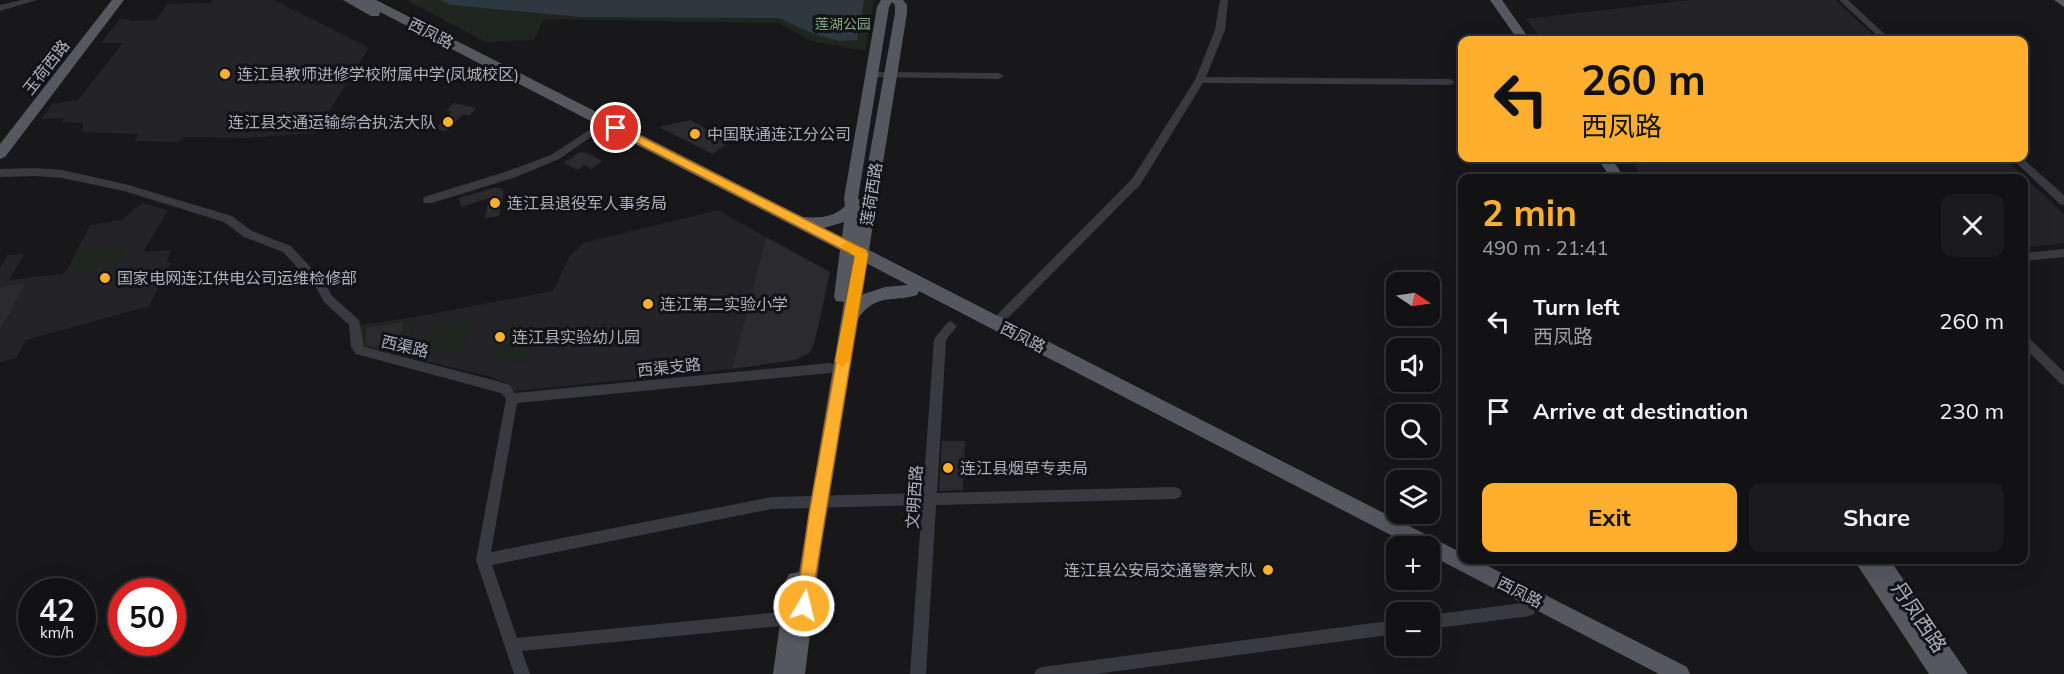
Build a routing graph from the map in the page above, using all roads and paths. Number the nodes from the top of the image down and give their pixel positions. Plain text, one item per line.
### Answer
1 (33, 0) edge
2 (118, 0) edge
3 (349, 0) edge
4 (367, 0) edge
5 (887, 0) edge
6 (897, 0) edge
7 (1224, 0) edge
8 (1486, 0) edge
9 (1496, 0) edge
10 (1843, 0) edge
11 (0, 8) edge
12 (1510, 36) edge
13 (1521, 36) edge
14 (1883, 36) edge
15 (871, 75) junction
16 (891, 75) junction
17 (999, 76) dead end
18 (1200, 80) junction
19 (1450, 82) dead end
20 (597, 128) junction
21 (0, 154) edge
22 (2020, 162) edge
23 (0, 173) edge
24 (428, 200) dead end
25 (2064, 201) edge
26 (853, 207) junction
27 (869, 207) junction
28 (798, 222) junction
29 (2064, 254) edge
30 (854, 256) junction
31 (2028, 257) edge
32 (911, 291) junction
33 (849, 319) junction
34 (996, 323) junction
35 (951, 326) dead end
36 (2028, 344) edge
37 (830, 368) junction
38 (2064, 380) edge
39 (512, 398) junction
40 (1175, 493) dead end
41 (930, 500) junction
42 (813, 503) junction
43 (1387, 536) edge
44 (483, 560) junction
45 (1458, 560) edge
46 (1440, 563) edge
47 (1466, 564) edge
48 (1867, 564) edge
49 (1883, 564) edge
50 (1529, 609) junction
51 (791, 618) junction
52 (1440, 621) edge
53 (1386, 628) edge
54 (512, 645) junction
55 (522, 674) edge
56 (783, 674) edge
57 (795, 674) edge
58 (918, 674) edge
59 (1042, 674) edge
60 (1655, 674) edge
61 (1680, 674) edge
62 (1941, 674) edge
63 (1958, 674) edge

1 - 11 street
2 - 21 main road, 玉荷西路
3 - 20 main road, 西凤路
4 - 28 main road, 西凤路
5 - 15 main road, 莲荷西路
6 - 16 main road, 莲荷西路
7 - 18 street
8 - 12 main road
9 - 13 main road
10 - 14 street
15 - 16 street
15 - 26 main road, 莲荷西路
16 - 17 street
16 - 27 main road, 莲荷西路
18 - 19 street
18 - 34 street
20 - 24 street
20 - 30 main road, 西凤路
22 - 25 street
23 - 39 street, 西渠路
26 - 27 main road
26 - 28 main road
26 - 30 main road, 莲荷西路
27 - 30 main road, 莲荷西路
28 - 30 main road, 西凤路
29 - 31 street
30 - 32 main road, 西凤路
30 - 33 main road, 莲荷西路
30 - 34 main road, 西凤路
30 - 37 main road, 莲荷西路
32 - 33 main road
32 - 43 main road, 西凤路
33 - 42 main road, 莲荷西路
34 - 45 main road, 西凤路
35 - 41 street, 文明西路
36 - 38 street
37 - 39 street, 西渠支路
37 - 42 main road, 莲荷西路
39 - 44 street
40 - 41 street
41 - 42 street
41 - 58 street, 文明西路
42 - 44 street
42 - 51 main road, 莲荷西路
42 - 57 main road, 莲荷西路
44 - 54 street
46 - 50 main road, 西凤路
47 - 61 main road, 西凤路
48 - 62 main road, 丹凤西路
49 - 63 main road, 丹凤西路
50 - 52 street
50 - 60 main road, 西凤路
51 - 54 street
51 - 56 main road, 莲荷西路
53 - 59 street
54 - 55 street

